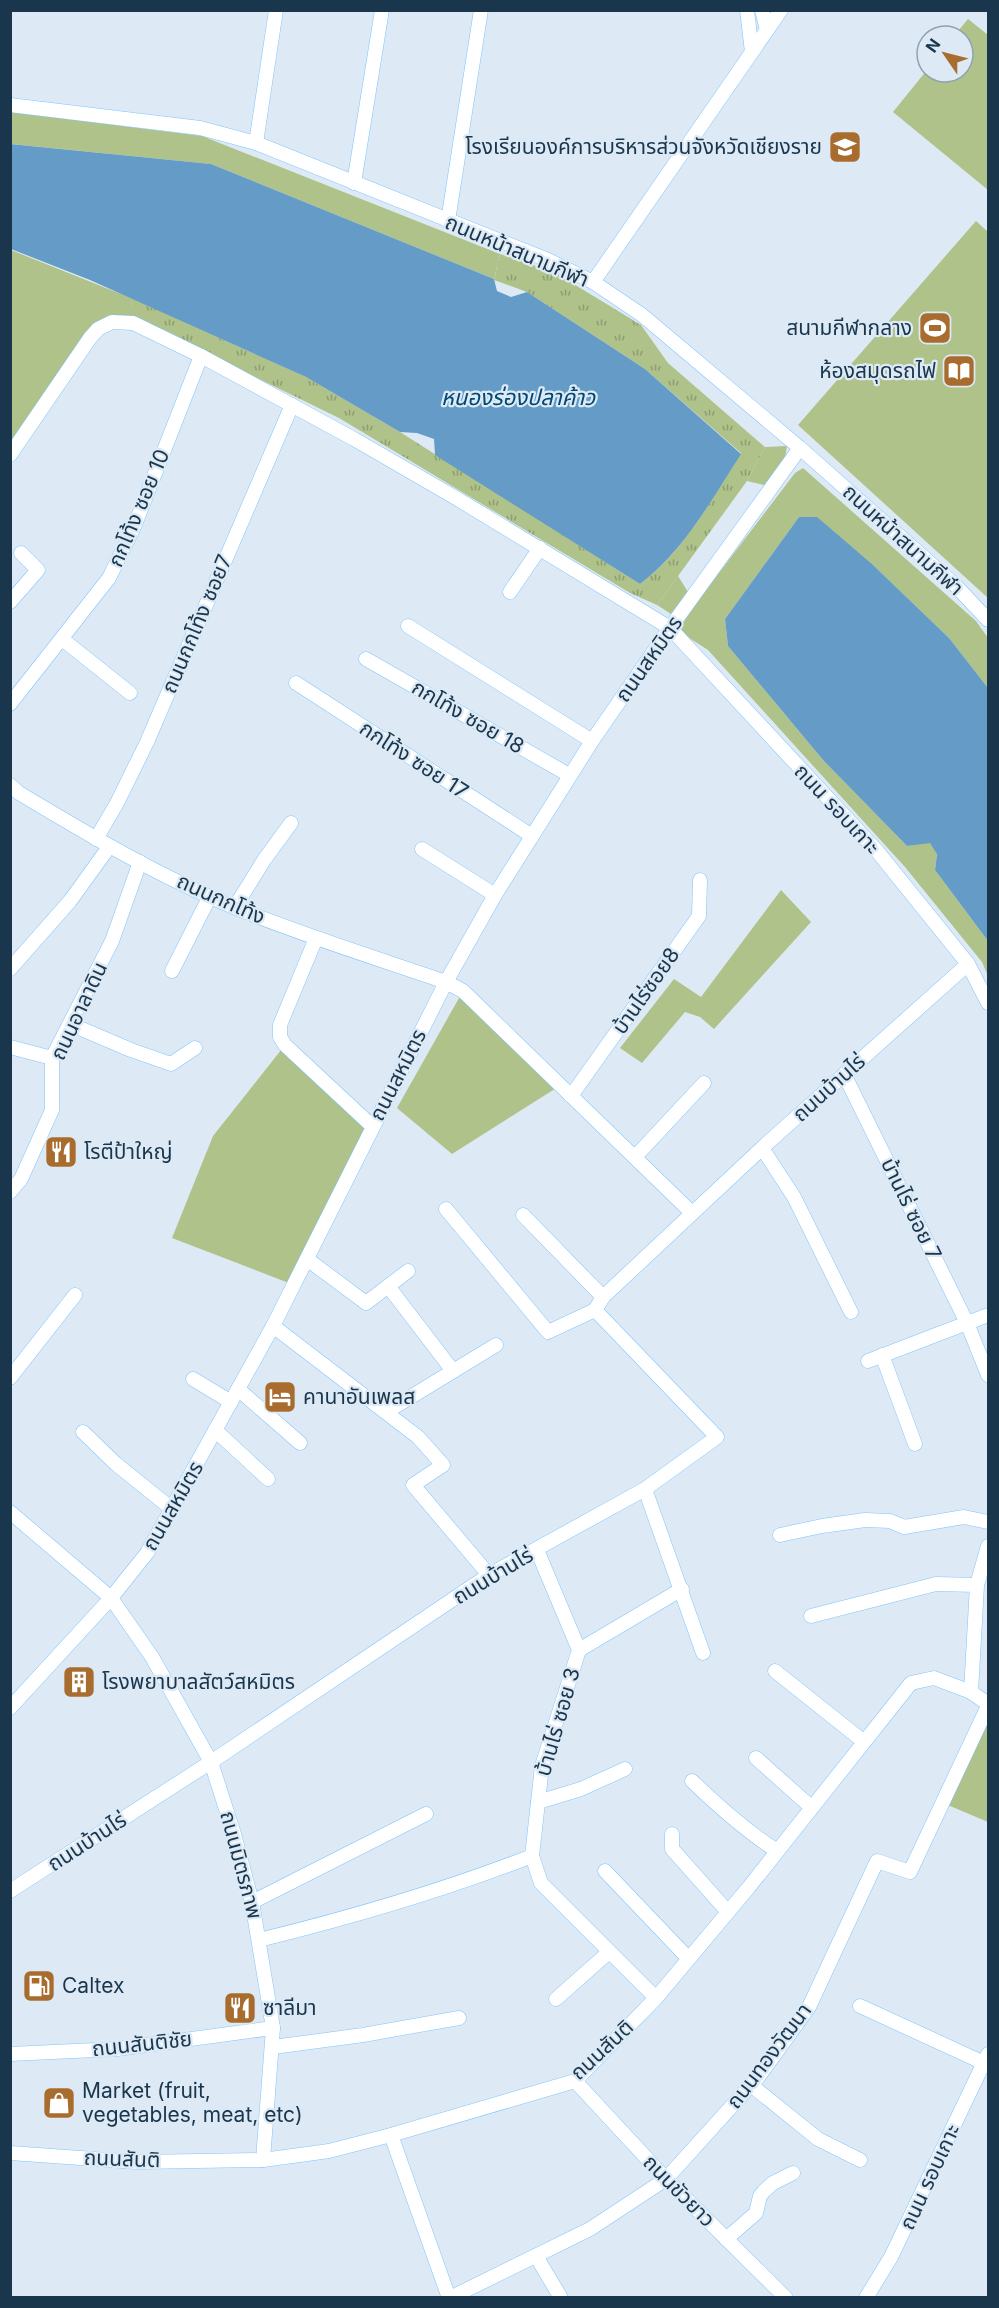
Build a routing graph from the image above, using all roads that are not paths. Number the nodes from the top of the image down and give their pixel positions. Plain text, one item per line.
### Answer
1 (276, 10) edge
2 (382, 10) edge
3 (481, 10) edge
4 (747, 10) edge
5 (762, 10) edge
6 (781, 10) edge
7 (767, 30) junction
8 (752, 52) junction
9 (10, 105) edge
10 (256, 143) junction
11 (354, 183) junction
12 (448, 221) junction
13 (592, 282) junction
14 (201, 356) junction
15 (292, 405) junction
16 (800, 448) junction
17 (10, 455) edge
18 (540, 548) junction
19 (21, 553) dead end
20 (510, 592) dead end
21 (10, 602) edge
22 (988, 620) edge
23 (408, 626) dead end
24 (670, 628) junction
25 (62, 639) junction
26 (366, 659) dead end
27 (296, 683) dead end
28 (130, 693) dead end
29 (10, 704) edge
30 (592, 741) junction
31 (570, 775) junction
32 (13, 793) edge
33 (291, 823) dead end
34 (532, 836) junction
35 (96, 839) junction
36 (109, 847) junction
37 (422, 849) dead end
38 (140, 862) junction
39 (700, 880) dead end
40 (495, 895) junction
41 (210, 896) junction
42 (235, 907) junction
43 (316, 938) junction
44 (968, 964) junction
45 (10, 969) edge
46 (172, 971) dead end
47 (446, 982) junction
48 (988, 1003) edge
49 (70, 1024) junction
50 (10, 1047) edge
51 (195, 1048) dead end
52 (52, 1058) junction
53 (844, 1074) junction
54 (704, 1083) dead end
55 (571, 1096) junction
56 (372, 1126) junction
57 (762, 1148) junction
58 (635, 1157) junction
59 (10, 1192) edge
60 (446, 1209) dead end
61 (692, 1213) junction
62 (523, 1215) dead end
63 (308, 1258) junction
64 (408, 1270) dead end
65 (388, 1286) junction
66 (75, 1294) dead end
67 (603, 1297) junction
68 (595, 1310) junction
69 (852, 1312) dead end
70 (988, 1315) edge
71 (967, 1323) junction
72 (273, 1326) junction
73 (496, 1345) dead end
74 (882, 1355) junction
75 (868, 1361) dead end
76 (453, 1371) junction
77 (988, 1375) edge
78 (10, 1378) edge
79 (193, 1379) dead end
80 (238, 1389) junction
81 (231, 1402) junction
82 (386, 1412) junction
83 (215, 1430) junction
84 (83, 1432) dead end
85 (300, 1443) dead end
86 (915, 1444) dead end
87 (268, 1479) dead end
88 (645, 1489) junction
89 (172, 1509) junction
90 (10, 1512) edge
91 (988, 1522) edge
92 (780, 1535) dead end
93 (988, 1546) edge
94 (537, 1550) junction
95 (489, 1575) junction
96 (977, 1585) junction
97 (682, 1589) junction
98 (111, 1598) junction
99 (811, 1616) dead end
100 (579, 1650) junction
101 (703, 1653) dead end
102 (775, 1671) dead end
103 (971, 1692) junction
104 (988, 1705) edge
105 (10, 1708) edge
106 (863, 1741) junction
107 (756, 1758) dead end
108 (211, 1762) junction
109 (625, 1769) dead end
110 (692, 1781) dead end
111 (538, 1802) junction
112 (811, 1807) junction
113 (426, 1814) dead end
114 (672, 1834) dead end
115 (777, 1851) junction
116 (532, 1856) junction
117 (604, 1871) dead end
118 (10, 1891) edge
119 (252, 1902) junction
120 (728, 1912) junction
121 (260, 1940) junction
122 (609, 1952) junction
123 (688, 1958) junction
124 (656, 1998) junction
125 (556, 1999) dead end
126 (860, 2006) dead end
127 (459, 2018) dead end
128 (273, 2028) junction
129 (273, 2047) junction
130 (10, 2054) edge
131 (986, 2059) edge
132 (575, 2081) junction
133 (751, 2085) junction
134 (391, 2135) junction
135 (10, 2153) edge
136 (263, 2160) junction
137 (860, 2160) dead end
138 (793, 2173) dead end
139 (666, 2179) junction
140 (726, 2239) junction
141 (536, 2256) junction
142 (449, 2298) edge
143 (561, 2298) edge
144 (786, 2298) edge
145 (866, 2298) edge

1 - 10 street
2 - 11 street
3 - 12 street
4 - 8 street
5 - 7 street
6 - 7 street
7 - 8 street
8 - 13 street
9 - 10 street, ถนนหน้าสนามกีฬา
10 - 11 street, ถนนหน้าสนามกีฬา
11 - 12 street, ถนนหน้าสนามกีฬา
12 - 13 street, ถนนหน้าสนามกีฬา
13 - 16 street, ถนนหน้าสนามกีฬา
14 - 15 street, ถนน รอบเกาะ
14 - 17 street, ถนน รอบเกาะ
14 - 25 street, กกโท้ง ซอย 10
15 - 18 street, ถนน รอบเกาะ
15 - 35 street, ถนนกกโท้ง ซอย7
16 - 22 street, ถนนหน้าสนามกีฬา
16 - 24 street, ถนนสหมิตร
18 - 20 street
18 - 24 street, ถนน รอบเกาะ
19 - 21 street
23 - 30 street
24 - 30 street, ถนนสหมิตร
24 - 44 street, ถนน รอบเกาะ
25 - 28 street
25 - 29 street, กกโท้ง ซอย 10
26 - 31 street, กกโท้ง ซอย 18
27 - 34 street, กกโท้ง ซอย 17
30 - 31 street, ถนนสหมิตร
31 - 34 street, ถนนสหมิตร
32 - 35 street, ถนนกกโท้ง
33 - 42 street
34 - 40 street, ถนนสหมิตร
35 - 36 street, ถนนกกโท้ง
36 - 38 street, ถนนกกโท้ง
36 - 45 street
37 - 40 street
38 - 41 street, ถนนกกโท้ง
38 - 49 street, ถนนอาลาดิน
39 - 55 street, บ้านไร่ซอย8
40 - 47 street, ถนนสหมิตร
41 - 42 street, ถนนกกโท้ง
41 - 46 street
42 - 43 street, ถนนกกโท้ง
43 - 47 street, ถนนกกโท้ง
43 - 56 street
44 - 48 street, ถนน รอบเกาะ
44 - 53 street, ถนนบ้านไร่
47 - 55 street
47 - 56 street, ถนนสหมิตร
49 - 51 street
49 - 52 street, ถนนอาลาดิน
50 - 52 street
52 - 59 street, ถนนอาลาดิน
53 - 57 street, ถนนบ้านไร่
53 - 71 street, บ้านไร่ ซอย 7
54 - 58 street
55 - 58 street
56 - 63 street, ถนนสหมิตร
57 - 61 street, ถนนบ้านไร่
57 - 69 street
58 - 61 street
60 - 68 street
61 - 67 street, ถนนบ้านไร่
62 - 67 street
63 - 65 street
63 - 72 street, ถนนสหมิตร
64 - 65 street
65 - 76 street
66 - 78 street
67 - 68 street, ถนนบ้านไร่
68 - 88 street, ถนนบ้านไร่
70 - 71 street
71 - 74 street
71 - 77 street, บ้านไร่ ซอย 7
72 - 80 street, ถนนสหมิตร
72 - 82 street
73 - 76 street
74 - 75 street
74 - 86 street
76 - 82 street
79 - 81 street
80 - 81 street, ถนนสหมิตร
80 - 85 street
81 - 83 street, ถนนสหมิตร
82 - 95 street
83 - 87 street
83 - 89 street, ถนนสหมิตร
84 - 89 street
88 - 94 street, ถนนบ้านไร่
88 - 97 street
89 - 98 street, ถนนสหมิตร
90 - 98 street, ถนนมิตรภาพ
91 - 92 street
93 - 96 street
94 - 95 street, ถนนบ้านไร่
94 - 100 street, บ้านไร่ ซอย 3
95 - 108 street, ถนนบ้านไร่
96 - 99 street
96 - 103 street
97 - 100 street
97 - 101 street
98 - 105 street, ถนนสหมิตร
98 - 108 street, ถนนมิตรภาพ
100 - 111 street, บ้านไร่ ซอย 3
102 - 106 street
103 - 104 street
103 - 106 street, ถนนสันติ
104 - 133 street, ถนนทองวัฒนา
106 - 112 street, ถนนสันติ
107 - 112 street
108 - 118 street, ถนนบ้านไร่
108 - 119 street, ถนนมิตรภาพ
109 - 111 street
110 - 115 street
111 - 116 street, บ้านไร่ ซอย 3
112 - 115 street, ถนนสันติ
113 - 119 street
114 - 120 street
115 - 120 street, ถนนสันติ
116 - 121 street
116 - 122 street, บ้านไร่ ซอย 3
117 - 123 street
119 - 121 street, ถนนมิตรภาพ
120 - 123 street, ถนนสันติ
121 - 128 street, ถนนมิตรภาพ
122 - 124 street, บ้านไร่ ซอย 3
122 - 125 street
123 - 124 street, ถนนสันติ
124 - 132 street, ถนนสันติ
126 - 131 street
127 - 129 street
128 - 129 street, ถนนมิตรภาพ
128 - 130 street, ถนนสันติชัย
129 - 136 street, ถนนมิตรภาพ
131 - 145 street, ถนน รอบเกาะ
132 - 134 street, ถนนสันติ
132 - 139 street, ถนนขัวยาว
133 - 137 street
133 - 139 street, ถนนทองวัฒนา
134 - 136 street, ถนนสันติ
134 - 142 street
135 - 136 street, ถนนสันติ
138 - 140 street
139 - 140 street, ถนนขัวยาว
139 - 141 street, ถนนทองวัฒนา
140 - 144 street, ถนนขัวยาว
141 - 142 street, ถนนทองวัฒนา
141 - 143 street

